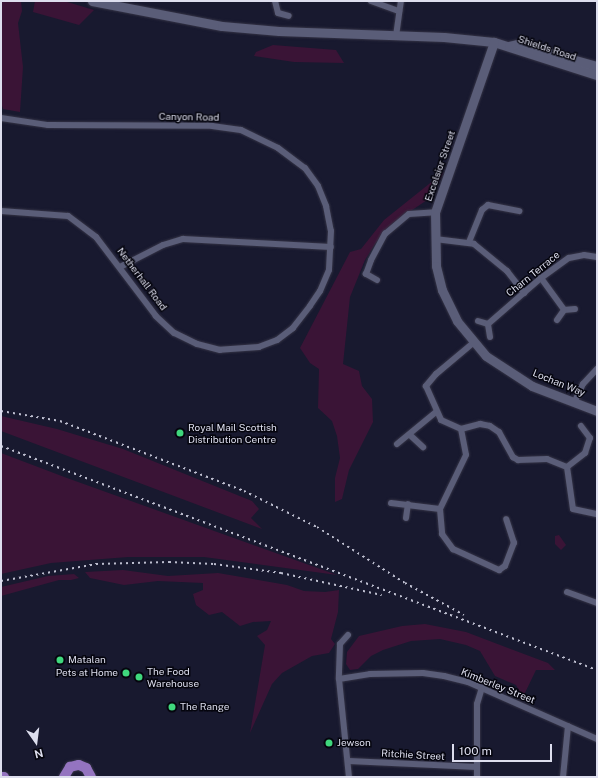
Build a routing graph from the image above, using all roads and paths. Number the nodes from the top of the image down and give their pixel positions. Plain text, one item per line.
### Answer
1 (92, 1) edge
2 (275, 1) edge
3 (371, 1) edge
4 (401, 1) edge
5 (399, 11) junction
6 (289, 16) dead end
7 (396, 36) junction
8 (494, 42) junction
9 (508, 46) junction
10 (597, 66) edge
11 (597, 75) edge
12 (1, 118) edge
13 (1, 211) edge
14 (519, 211) dead end
15 (435, 212) junction
16 (435, 239) junction
17 (469, 242) junction
18 (331, 247) junction
19 (597, 257) edge
20 (120, 267) junction
21 (329, 270) joint
22 (541, 278) junction
23 (377, 280) dead end
24 (524, 293) junction
25 (564, 310) junction
26 (575, 310) dead end
27 (558, 320) dead end
28 (478, 321) dead end
29 (488, 324) junction
30 (490, 337) dead end
31 (472, 342) junction
32 (597, 369) edge
33 (575, 401) junction
34 (597, 411) edge
35 (436, 412) junction
36 (581, 426) dead end
37 (461, 429) junction
38 (410, 435) junction
39 (597, 436) edge
40 (590, 438) junction
41 (397, 444) dead end
42 (423, 447) dead end
43 (566, 467) junction
44 (391, 503) dead end
45 (408, 504) junction
46 (440, 509) junction
47 (597, 514) edge
48 (406, 518) dead end
49 (506, 519) dead end
50 (568, 592) dead end
51 (597, 603) edge
52 (348, 635) dead end
53 (339, 679) junction
54 (482, 688) junction
55 (568, 726) junction
56 (597, 739) edge
57 (349, 761) junction
58 (477, 767) junction
59 (64, 776) edge
60 (54, 777) edge
61 (91, 777) edge
62 (349, 777) edge
63 (477, 777) edge
64 (563, 777) edge

1 - 7 main road
2 - 6 street
3 - 5 street
4 - 5 street
5 - 7 street
7 - 8 main road
8 - 9 main road
8 - 15 main road, Excelsior Street
9 - 10 main road, Shields Road
9 - 11 main road, Shields Road
12 - 18 street, Canyon Road
13 - 20 street, Netherhall Road
14 - 17 street
15 - 16 main road, Lochan Way
15 - 23 street, Excelsior Street
16 - 17 street
16 - 31 main road, Lochan Way
17 - 24 street
18 - 20 street
18 - 21 street, Canyon Road
19 - 22 street, Charn Terrace
20 - 21 street, Netherhall Road
22 - 24 street, Charn Terrace
22 - 25 street
24 - 29 street, Charn Terrace
25 - 26 street
25 - 27 street
28 - 29 street
29 - 30 street
31 - 33 main road, Lochan Way
31 - 35 street
32 - 33 street
33 - 34 main road, Lochan Way
35 - 37 street
35 - 38 street
36 - 40 street
37 - 43 street
37 - 46 street
38 - 41 street
38 - 42 street
39 - 40 street
40 - 43 street
43 - 47 street
44 - 45 street
45 - 46 street
45 - 48 street
46 - 49 street
50 - 51 street
52 - 53 street
53 - 54 street, Kimberley Street
53 - 57 street
54 - 55 street, Kimberley Street
54 - 58 street
55 - 56 street, Kimberley Street
55 - 64 street
57 - 58 street, Ritchie Street
57 - 62 street
58 - 63 street
59 - 60 main road
59 - 61 main road

